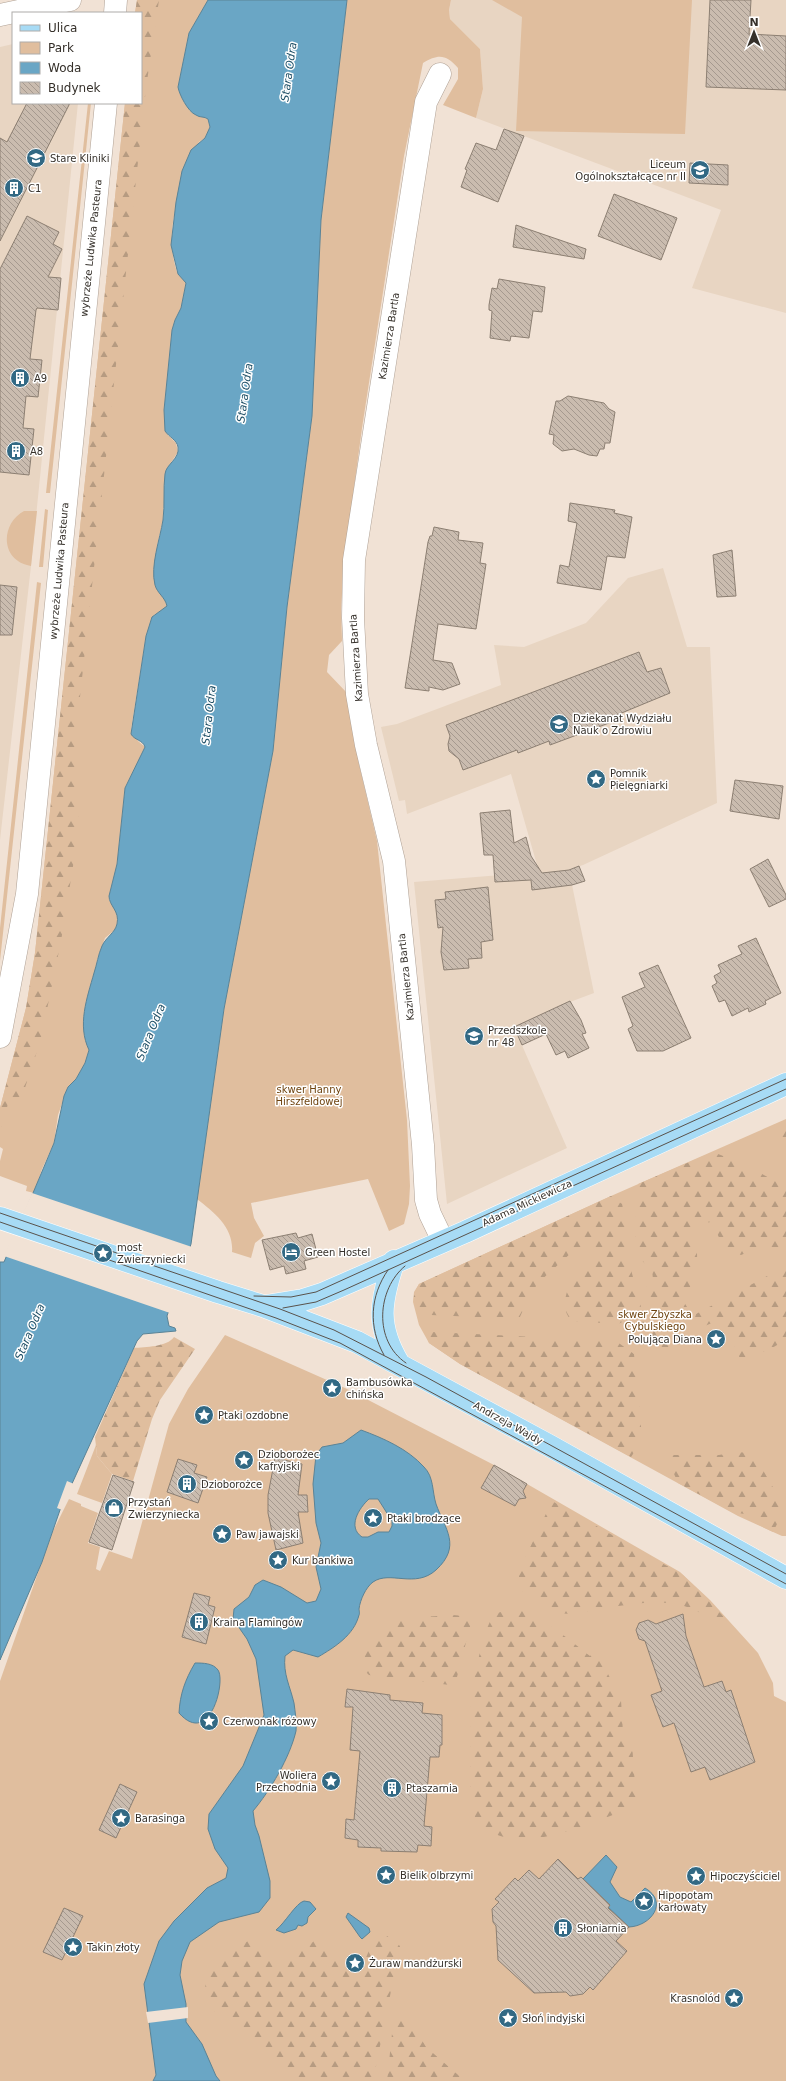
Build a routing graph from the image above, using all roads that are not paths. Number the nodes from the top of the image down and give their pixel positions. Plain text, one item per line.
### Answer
1 (70, 0) edge
2 (116, 0) edge
3 (12, 12) edge
4 (14, 12) edge
5 (115, 12) edge
6 (0, 15) edge
7 (440, 74) dead end
8 (106, 104) edge
9 (0, 1037) edge
10 (786, 1084) edge
11 (7, 1220) edge
12 (443, 1241) junction
13 (394, 1261) junction
14 (263, 1306) junction
15 (399, 1364) junction
16 (786, 1578) edge

1 - 4 street
2 - 5 street
3 - 6 street
7 - 12 street, Kazimierza Bartla
8 - 9 street, wybrzeże Ludwika Pasteura
10 - 12 main road, Adama Mickiewicza
11 - 14 main road, Andrzeja Wajdy
12 - 13 main road, Adama Mickiewicza
13 - 14 main road, Adama Mickiewicza
13 - 15 main road
14 - 15 main road, Andrzeja Wajdy
15 - 16 main road, Andrzeja Wajdy

